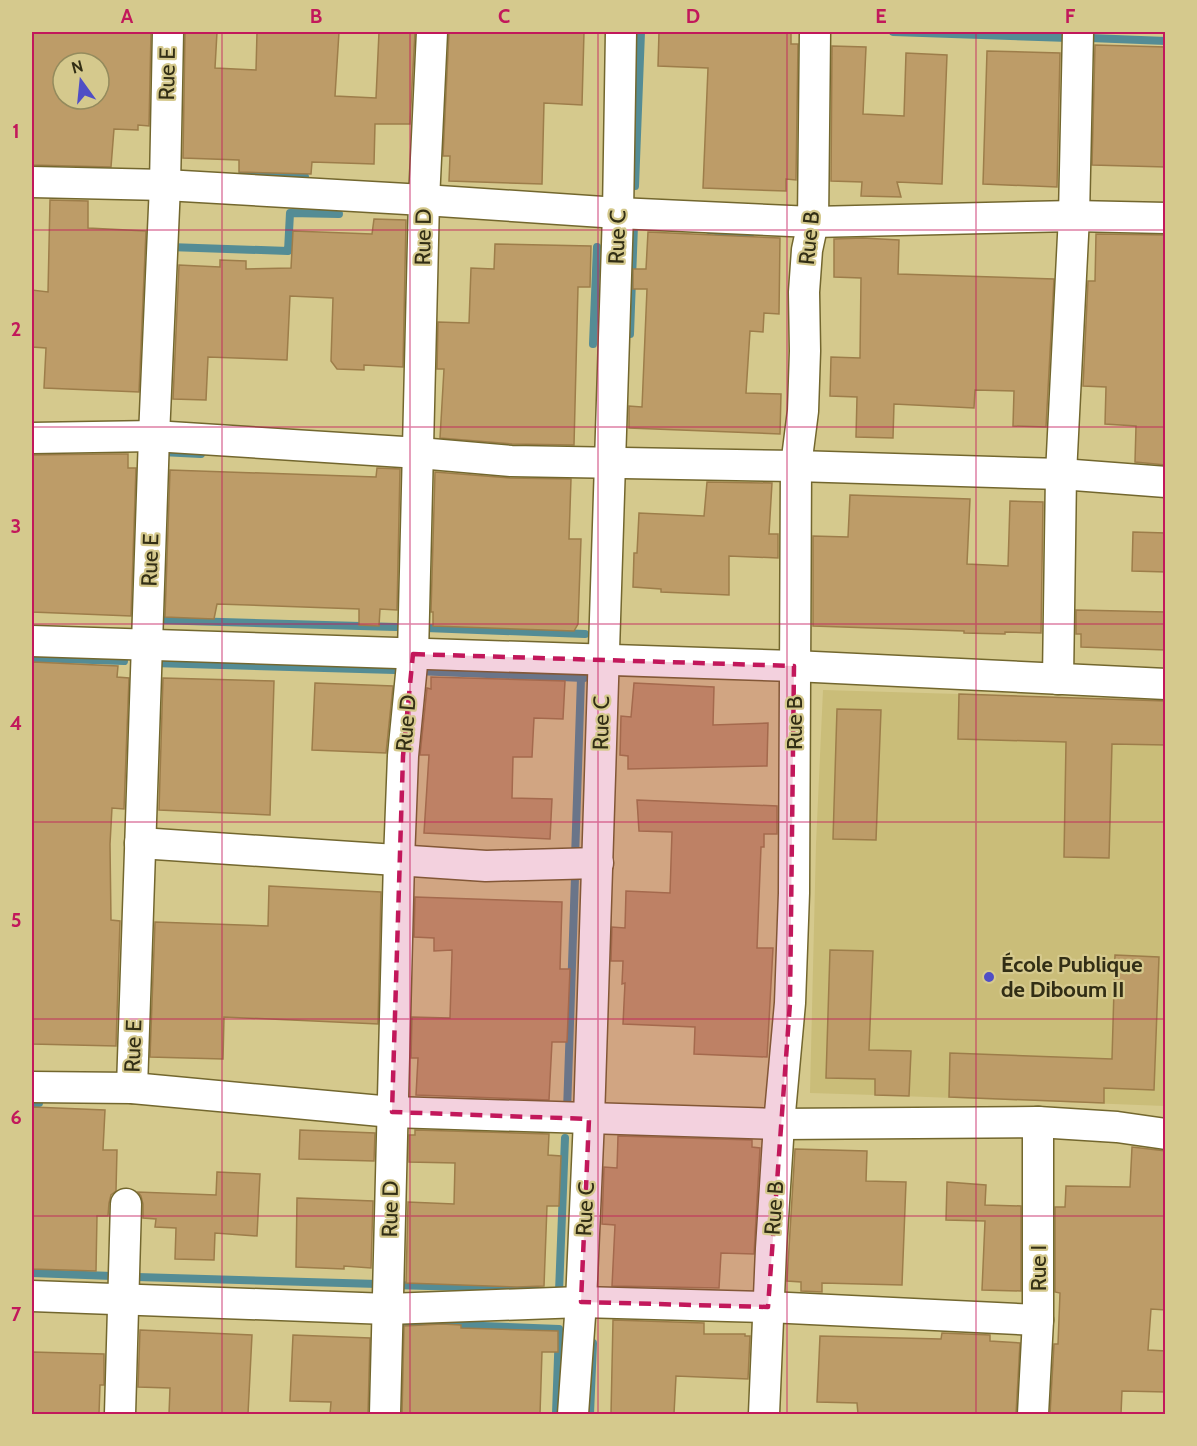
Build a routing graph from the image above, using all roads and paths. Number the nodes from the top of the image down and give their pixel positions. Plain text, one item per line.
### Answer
1 (168, 32) edge
2 (432, 32) edge
3 (621, 32) edge
4 (815, 32) edge
5 (1078, 32) edge
6 (32, 182) edge
7 (165, 185) junction
8 (424, 200) junction
9 (618, 213) junction
10 (1074, 216) junction
11 (1166, 218) edge
12 (813, 222) junction
13 (153, 436) junction
14 (32, 438) edge
15 (418, 453) junction
16 (610, 463) junction
17 (796, 466) junction
18 (1061, 474) junction
19 (1166, 482) edge
20 (32, 641) edge
21 (147, 646) junction
22 (413, 654) junction
23 (603, 659) junction
24 (794, 666) junction
25 (1058, 679) junction
26 (1166, 684) edge
27 (140, 843) junction
28 (399, 860) junction
29 (598, 863) junction
30 (32, 1088) edge
31 (132, 1088) junction
32 (392, 1112) junction
33 (589, 1119) junction
34 (1038, 1122) junction
35 (779, 1124) junction
36 (1166, 1134) edge
37 (126, 1204) dead end
38 (32, 1296) edge
39 (124, 1300) junction
40 (581, 1302) junction
41 (768, 1307) junction
42 (388, 1309) junction
43 (1038, 1320) junction
44 (120, 1414) edge
45 (386, 1414) edge
46 (573, 1414) edge
47 (764, 1414) edge
48 (1033, 1414) edge

1 - 7 street, Rue E
2 - 8 street, Rue D
3 - 9 street, Rue C
4 - 12 street, Rue B
5 - 10 street
6 - 7 street
7 - 8 street
7 - 13 street, Rue E
8 - 9 street
8 - 15 street, Rue D
9 - 12 street
9 - 16 street, Rue C
10 - 11 street
10 - 12 street
10 - 18 street
12 - 17 street, Rue B
13 - 14 street
13 - 15 street
13 - 21 street, Rue E
15 - 16 street
15 - 22 street, Rue D
16 - 17 street
16 - 23 street, Rue C
17 - 18 street
17 - 24 street, Rue B
18 - 19 street
18 - 25 street
20 - 21 street
21 - 22 street
21 - 27 street, Rue E
22 - 23 street
22 - 28 street, Rue D
23 - 24 street
23 - 29 street, Rue C
24 - 25 street
24 - 35 street, Rue B
25 - 26 street
27 - 28 street
27 - 31 street, Rue E
28 - 29 street
28 - 32 street, Rue D
29 - 33 street, Rue C
30 - 31 street
31 - 32 street
32 - 33 street
32 - 42 street, Rue D
33 - 35 street
33 - 40 street, Rue C
34 - 35 street
34 - 36 street
34 - 43 street, Rue I
35 - 41 street, Rue B
37 - 39 street
38 - 39 street
39 - 42 street
39 - 44 street
40 - 41 street
40 - 42 street
40 - 46 street, Rue C
41 - 43 street
41 - 47 street, Rue B
42 - 45 street, Rue D
43 - 48 street, Rue I

